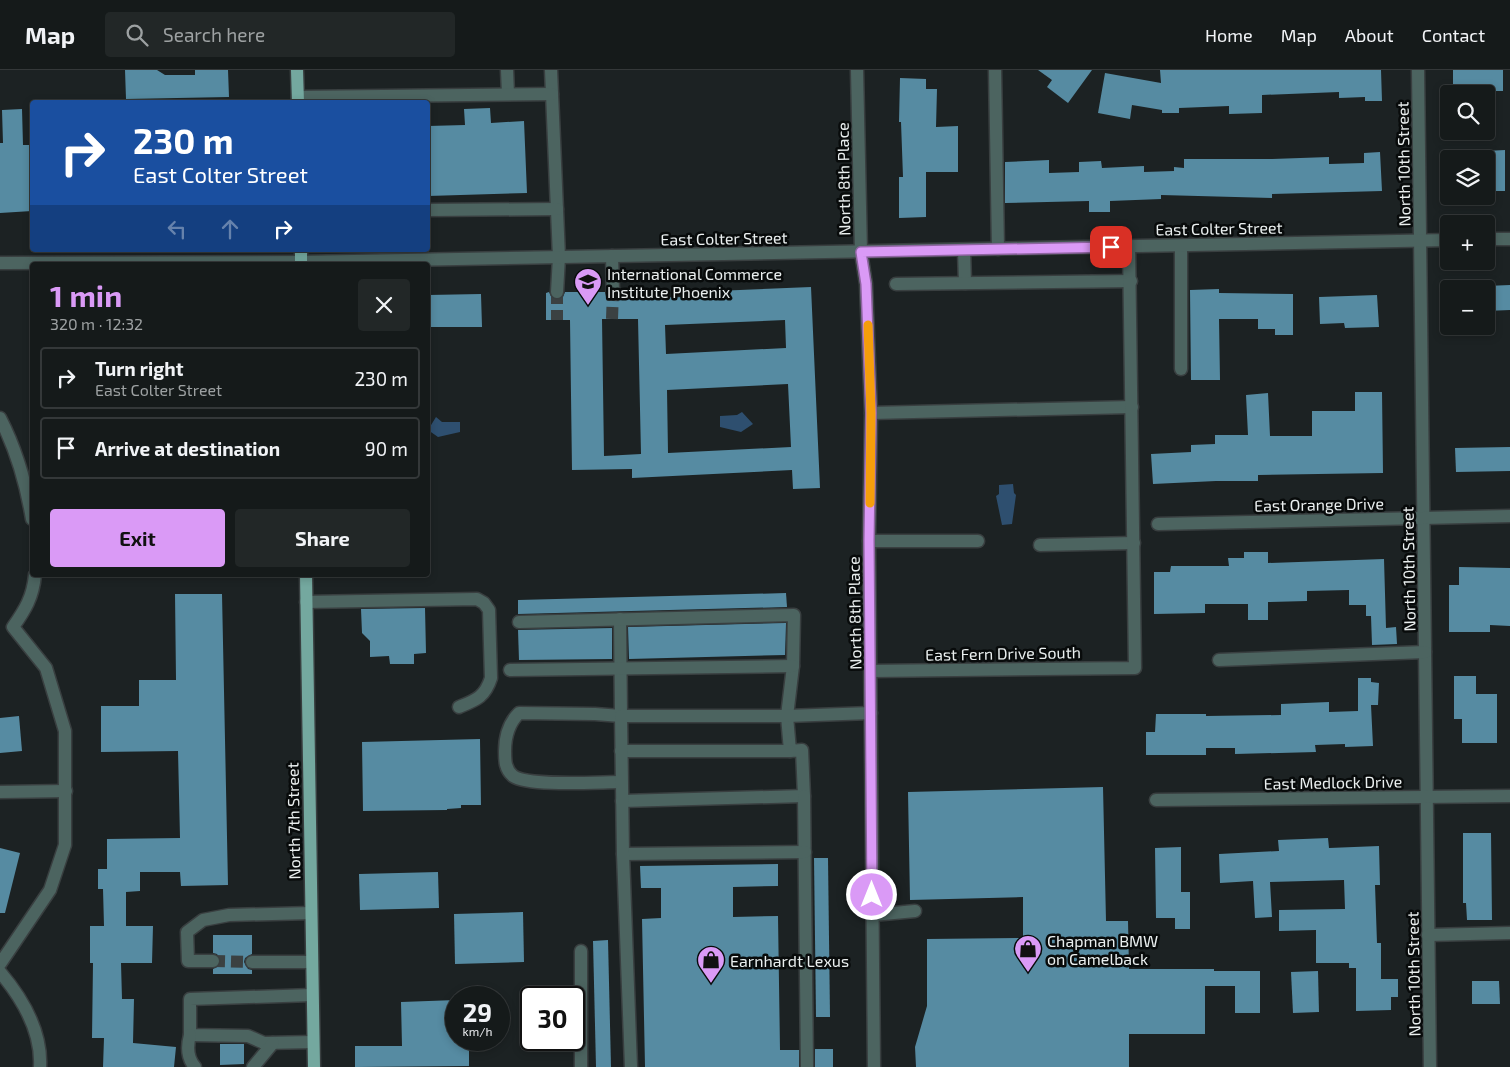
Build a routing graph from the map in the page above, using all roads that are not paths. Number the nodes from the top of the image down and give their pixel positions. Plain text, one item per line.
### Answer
1 (297, 70) edge
2 (507, 70) edge
3 (551, 70) edge
4 (857, 70) edge
5 (995, 70) edge
6 (1418, 70) edge
7 (508, 94) junction
8 (552, 94) junction
9 (362, 99) edge
10 (298, 100) edge
11 (430, 210) edge
12 (557, 210) junction
13 (1495, 239) edge
14 (1510, 239) edge
15 (1421, 240) junction
16 (1440, 240) edge
17 (1129, 246) junction
18 (1181, 246) junction
19 (998, 249) junction
20 (964, 250) junction
21 (861, 252) junction
22 (367, 255) edge
23 (612, 256) junction
24 (559, 257) junction
25 (301, 259) edge
26 (249, 262) edge
27 (0, 263) edge
28 (30, 263) edge
29 (1131, 281) junction
30 (965, 283) junction
31 (896, 284) dead end
32 (557, 292) tunnel mouth
33 (613, 292) tunnel mouth
34 (1181, 369) dead end
35 (1132, 407) junction
36 (871, 413) junction
37 (0, 418) edge
38 (30, 509) edge
39 (1510, 516) edge
40 (1423, 517) junction
41 (1158, 524) dead end
42 (869, 541) junction
43 (978, 541) dead end
44 (1134, 543) junction
45 (1040, 545) dead end
46 (35, 577) edge
47 (306, 577) edge
48 (306, 602) junction
49 (620, 619) junction
50 (519, 622) dead end
51 (7, 626) edge
52 (1425, 652) junction
53 (1219, 660) dead end
54 (793, 666) junction
55 (621, 668) junction
56 (510, 670) dead end
57 (871, 671) junction
58 (459, 707) dead end
59 (871, 713) junction
60 (621, 716) junction
61 (788, 716) junction
62 (621, 751) junction
63 (790, 751) junction
64 (621, 782) junction
65 (66, 791) junction
66 (0, 792) edge
67 (804, 796) junction
68 (1510, 796) edge
69 (1426, 797) junction
70 (1156, 800) dead end
71 (622, 801) junction
72 (805, 852) junction
73 (623, 854) junction
74 (915, 911) dead end
75 (311, 913) junction
76 (873, 915) junction
77 (1510, 933) edge
78 (1428, 936) junction
79 (581, 951) dead end
80 (213, 961) tunnel mouth
81 (252, 962) tunnel mouth
82 (312, 962) junction
83 (0, 964) edge
84 (0, 972) edge
85 (312, 995) junction
86 (190, 1035) junction
87 (313, 1042) junction
88 (273, 1043) junction
89 (40, 1067) edge
90 (195, 1067) edge
91 (253, 1067) edge
92 (314, 1067) edge
93 (581, 1067) edge
94 (631, 1067) edge
95 (807, 1067) edge
96 (874, 1067) edge
97 (1430, 1067) edge

1 - 10 main road
2 - 7 street
3 - 8 street
4 - 21 street, North 8th Place
5 - 19 street
6 - 15 street, North 10th Street
7 - 8 street
7 - 9 street
8 - 12 street
9 - 10 street
11 - 12 street
12 - 24 street
13 - 14 street
15 - 16 street, East Colter Street
15 - 18 street, East Colter Street
15 - 40 street, North 10th Street
17 - 18 street, East Colter Street
17 - 19 street, East Colter Street
17 - 29 street
18 - 34 street
19 - 20 street, East Colter Street
20 - 21 street, East Colter Street
20 - 30 street
21 - 23 street, East Colter Street
21 - 36 street, North 8th Place
22 - 24 street, East Colter Street
22 - 25 street, East Colter Street
23 - 24 street, East Colter Street
23 - 33 street
24 - 32 street
25 - 26 street, East Colter Street
27 - 28 street, East Colter Street
29 - 30 street
29 - 35 street
30 - 31 street
35 - 36 street
35 - 44 street
36 - 42 street, North 8th Place
37 - 38 street
39 - 40 street, East Orange Drive
40 - 41 street, East Orange Drive
40 - 52 street, North 10th Street
42 - 43 street
42 - 57 street, North 8th Place
44 - 45 street
44 - 57 street, East Fern Drive South
46 - 51 street
47 - 48 main road, North 7th Street
48 - 58 street
48 - 75 main road, North 7th Street
49 - 50 street
49 - 54 street
49 - 55 street
51 - 65 street
52 - 53 street
52 - 69 street, North 10th Street
54 - 55 street
54 - 61 street
55 - 56 street
55 - 60 street
57 - 59 street, North 8th Place
59 - 61 street
59 - 76 street, North 8th Place
60 - 61 street
60 - 62 street
60 - 64 street
61 - 63 street
62 - 63 street
62 - 64 street
63 - 67 street
64 - 71 street
65 - 66 street
65 - 83 street
67 - 71 street
67 - 72 street
68 - 69 street, East Medlock Drive
69 - 70 street, East Medlock Drive
69 - 78 street, North 10th Street
71 - 73 street
72 - 73 street
72 - 95 street
73 - 94 street
74 - 76 street
75 - 80 street
75 - 82 main road, North 7th Street
76 - 96 street, North 8th Place
77 - 78 street
78 - 97 street, North 10th Street
79 - 93 street
81 - 82 street
82 - 85 main road, North 7th Street
84 - 89 street
85 - 86 street
85 - 87 main road, North 7th Street
86 - 88 street
86 - 90 street
87 - 88 street
87 - 92 main road, North 7th Street
88 - 91 street

